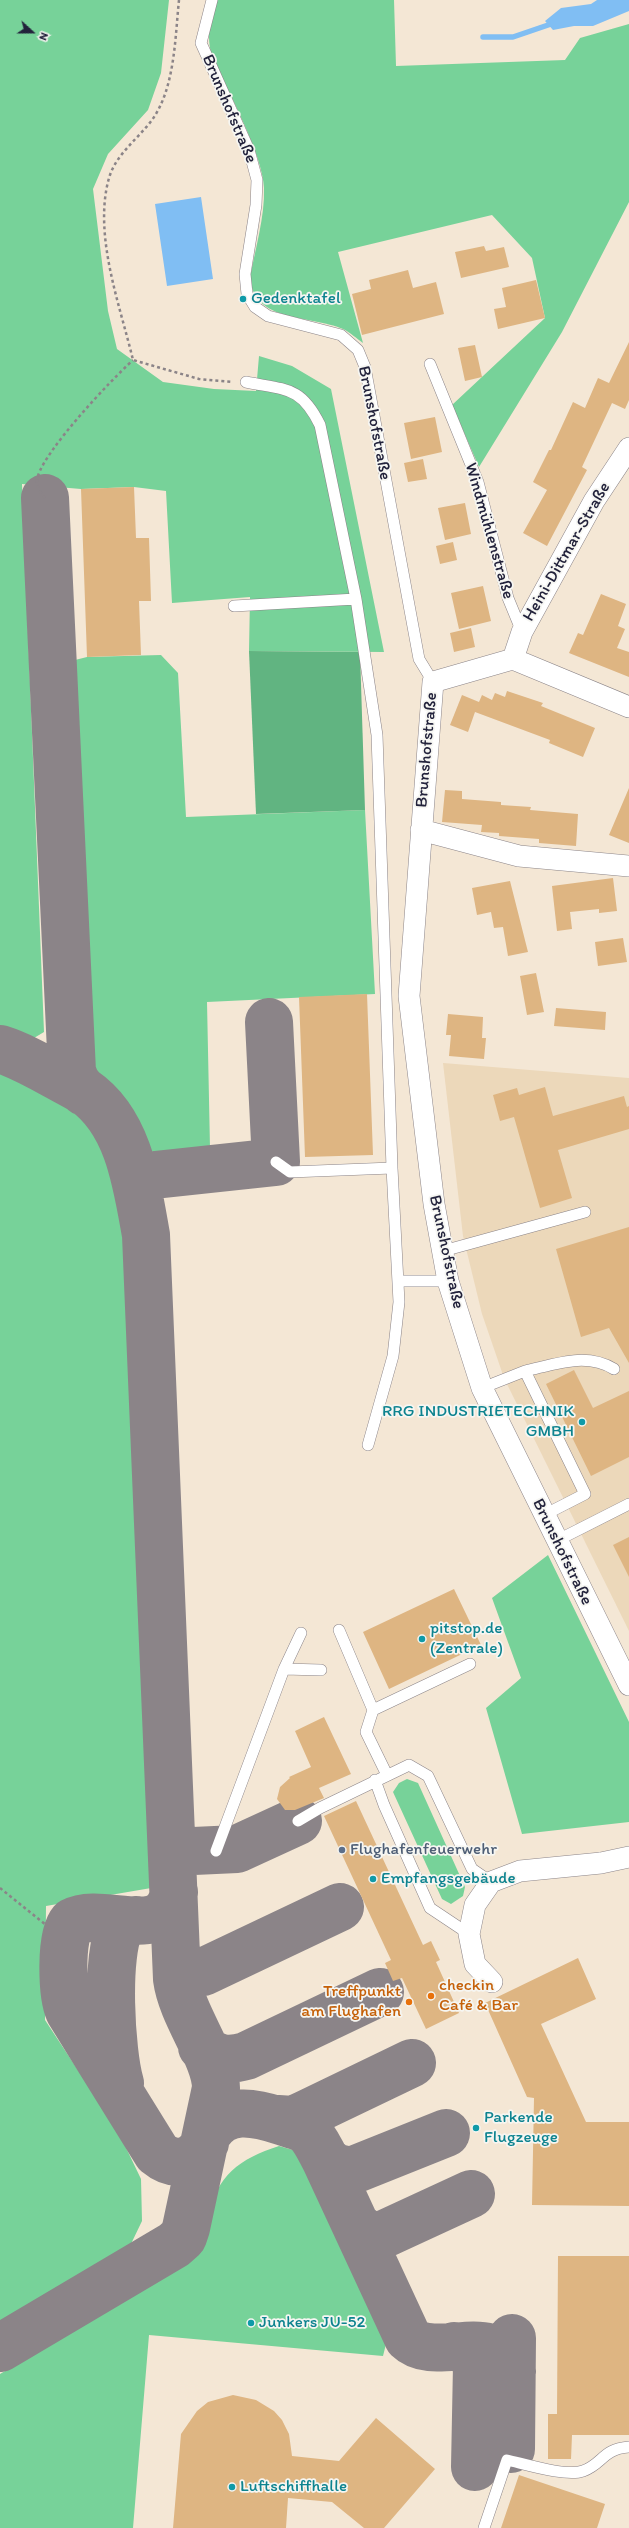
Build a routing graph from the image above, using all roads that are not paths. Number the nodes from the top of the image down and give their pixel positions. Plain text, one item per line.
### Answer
1 (212, 0) edge
2 (430, 364) dead end
3 (246, 382) road end
4 (629, 448) edge
5 (356, 599) junction
6 (234, 606) dead end
7 (522, 632) junction
8 (513, 659) junction
9 (433, 682) junction
10 (629, 707) edge
11 (421, 830) junction
12 (629, 866) edge
13 (276, 1162) dead end
14 (392, 1168) junction
15 (585, 1212) dead end
16 (443, 1251) junction
17 (448, 1280) junction
18 (399, 1281) junction
19 (614, 1369) dead end
20 (525, 1371) junction
21 (482, 1388) junction
22 (368, 1445) dead end
23 (629, 1504) edge
24 (544, 1515) junction
25 (556, 1541) junction
26 (339, 1630) dead end
27 (301, 1633) dead end
28 (470, 1664) dead end
29 (284, 1669) junction
30 (321, 1670) dead end
31 (629, 1685) edge
32 (373, 1710) junction
33 (386, 1775) junction
34 (375, 1780) junction
35 (298, 1821) dead end
36 (216, 1851) dead end
37 (629, 1856) edge
38 (491, 1882) junction
39 (469, 1934) junction
40 (492, 1982) dead end
41 (629, 2447) edge
42 (484, 2528) edge

1 - 9 lane, Brunshofstraße
2 - 7 lane, Windmühlenstraße
3 - 5 lane
4 - 7 street, Heini-Dittmar-Straße
5 - 6 lane
5 - 14 lane
7 - 8 street, Heini-Dittmar-Straße
8 - 9 street
8 - 10 street
9 - 11 street, Brunshofstraße
11 - 12 street, Brunshofstraße
11 - 16 street, Brunshofstraße
13 - 14 lane
14 - 18 lane
15 - 16 lane
16 - 17 street, Brunshofstraße
17 - 18 lane
17 - 21 street, Brunshofstraße
18 - 22 lane
19 - 20 lane
20 - 21 lane
20 - 24 lane
21 - 24 street, Brunshofstraße
23 - 25 lane
24 - 25 street, Brunshofstraße
25 - 31 street, Brunshofstraße
26 - 32 lane
27 - 29 lane
28 - 32 lane
29 - 30 lane
29 - 36 lane
32 - 33 lane
33 - 34 lane
33 - 38 lane
34 - 35 lane
34 - 39 lane
37 - 38 street
38 - 39 street
39 - 40 street
41 - 42 lane

